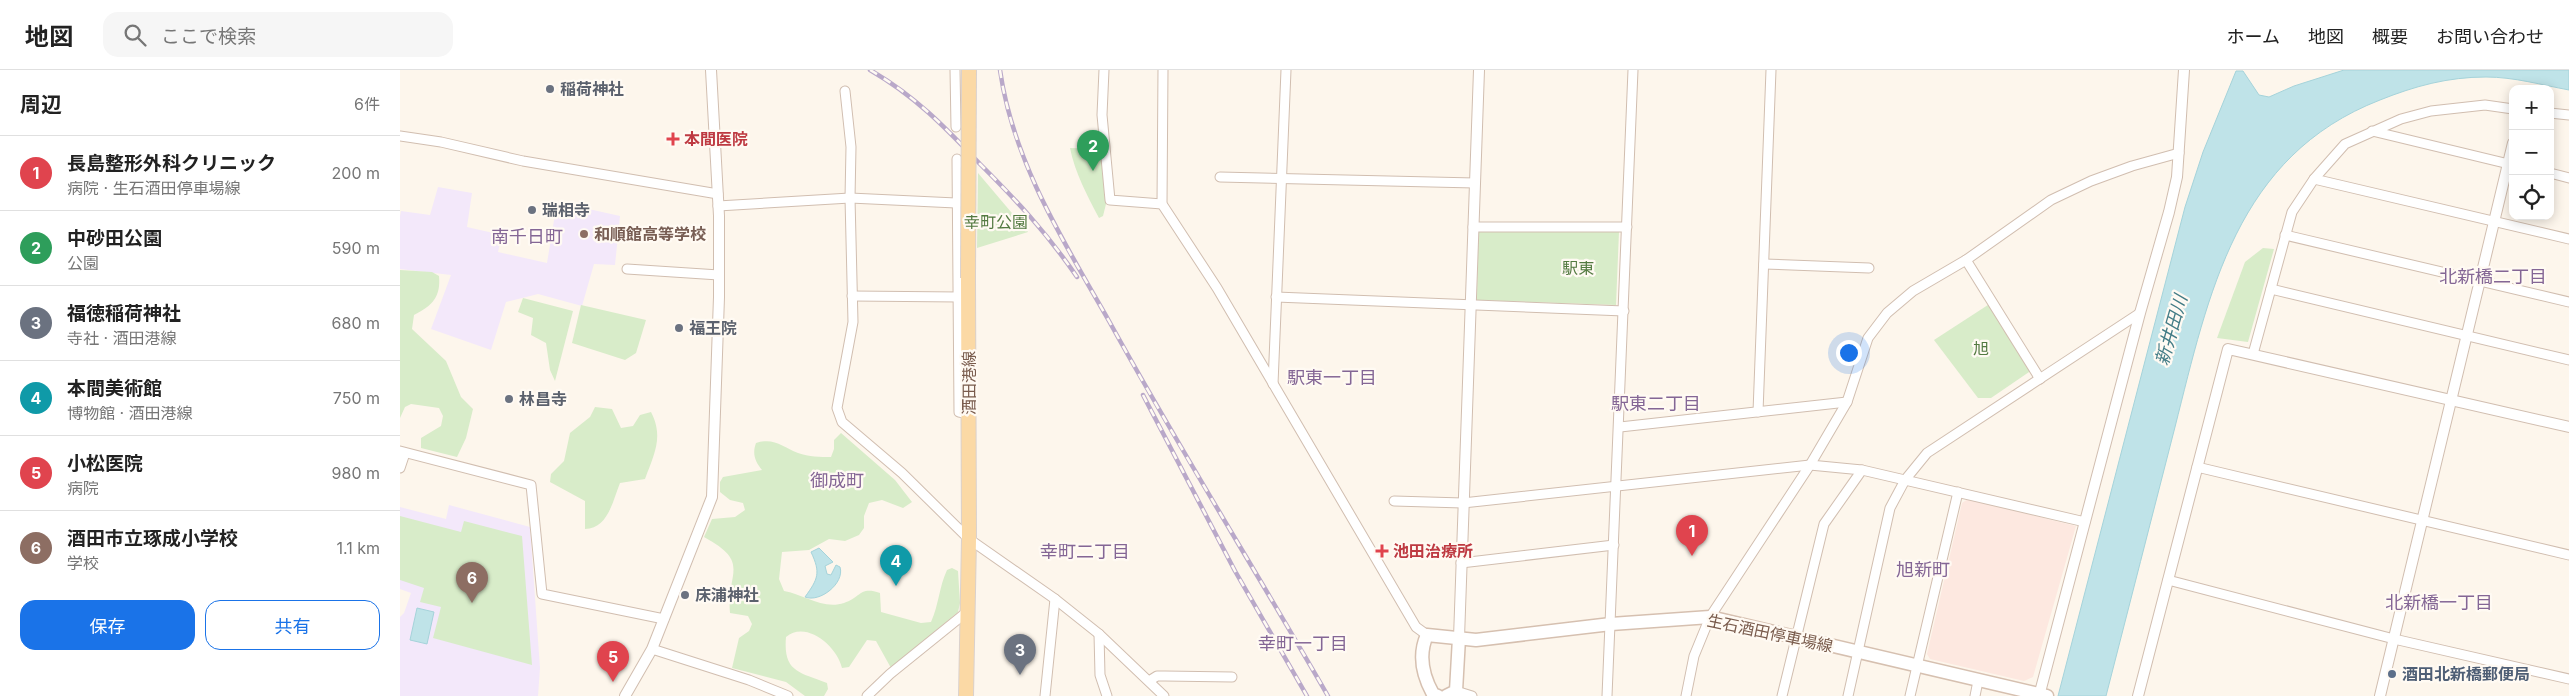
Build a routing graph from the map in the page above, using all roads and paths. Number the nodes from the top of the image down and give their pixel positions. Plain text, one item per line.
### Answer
1 (711, 70) edge
2 (954, 70) edge
3 (969, 70) edge
4 (1104, 70) edge
5 (1163, 70) edge
6 (1286, 70) edge
7 (1479, 70) edge
8 (1633, 70) edge
9 (1770, 70) edge
10 (2184, 70) edge
11 (845, 91) dead end
12 (2509, 108) edge
13 (2554, 113) edge
14 (2569, 115) edge
15 (956, 127) dead end
16 (2372, 131) junction
17 (400, 136) edge
18 (2179, 153) junction
19 (957, 159) dead end
20 (2509, 164) edge
21 (2509, 168) edge
22 (2554, 174) edge
23 (1220, 177) dead end
24 (1281, 178) junction
25 (2569, 178) edge
26 (2314, 179) junction
27 (1475, 183) junction
28 (718, 194) junction
29 (850, 198) junction
30 (956, 203) junction
31 (1162, 204) junction
32 (718, 206) junction
33 (2494, 223) junction
34 (1473, 227) junction
35 (1627, 227) junction
36 (2285, 235) junction
37 (2569, 239) edge
38 (1966, 260) junction
39 (1764, 264) junction
40 (1869, 268) dead end
41 (627, 269) dead end
42 (719, 275) junction
43 (2480, 280) junction
44 (2270, 289) junction
45 (852, 296) junction
46 (959, 297) junction
47 (1276, 297) junction
48 (2569, 302) edge
49 (1470, 306) junction
50 (1624, 311) junction
51 (2140, 313) junction
52 (2466, 336) junction
53 (2253, 354) junction
54 (2569, 360) edge
55 (2040, 379) junction
56 (1272, 386) junction
57 (2451, 400) junction
58 (1847, 402) junction
59 (1758, 412) junction
60 (969, 414) junction
61 (1620, 427) junction
62 (2569, 427) edge
63 (402, 452) edge
64 (1810, 465) junction
65 (2197, 467) junction
66 (400, 468) edge
67 (1862, 470) junction
68 (1905, 480) junction
69 (1617, 486) junction
70 (1958, 492) junction
71 (1394, 501) dead end
72 (1464, 503) junction
73 (2422, 521) junction
74 (2085, 522) junction
75 (969, 538) junction
76 (1614, 545) junction
77 (2569, 555) edge
78 (1461, 563) junction
79 (2168, 580) junction
80 (1055, 599) junction
81 (968, 611) junction
82 (1710, 617) junction
83 (664, 619) junction
84 (1611, 624) junction
85 (1099, 634) junction
86 (1428, 635) junction
87 (1796, 637) junction
88 (1459, 638) junction
89 (2394, 639) junction
90 (652, 648) junction
91 (1859, 652) junction
92 (1918, 665) junction
93 (1232, 677) dead end
94 (2569, 679) edge
95 (1149, 681) junction
96 (1978, 681) junction
97 (1451, 694) edge
98 (2042, 695) edge
99 (625, 696) edge
100 (788, 696) edge
101 (867, 696) edge
102 (966, 696) edge
103 (1045, 696) edge
104 (1107, 696) edge
105 (1164, 696) edge
106 (1438, 696) edge
107 (1472, 696) edge
108 (1607, 696) edge
109 (1686, 696) edge
110 (1782, 696) edge
111 (1848, 696) edge
112 (1910, 696) edge
113 (1975, 696) edge
114 (2138, 696) edge
115 (2380, 696) edge

1 - 28 street
2 - 15 street
3 - 60 main road, 酒田港線, bridge
4 - 31 street
5 - 31 street
6 - 24 street
7 - 27 street
8 - 35 street
9 - 39 street
10 - 18 street
11 - 29 street
12 - 16 street
13 - 14 street
16 - 20 street
16 - 26 street
17 - 28 street
18 - 38 street
18 - 51 street
19 - 30 street
21 - 33 street
22 - 25 street
23 - 24 street
24 - 27 street
24 - 47 street
26 - 33 street
26 - 36 street
27 - 34 street
28 - 32 street
29 - 30 street
29 - 32 street
29 - 45 street
30 - 46 street
31 - 56 street
32 - 42 street
33 - 37 street
33 - 43 street
34 - 35 street
34 - 49 street
35 - 50 street
36 - 43 street
36 - 44 street
38 - 55 street
38 - 58 street
39 - 40 street
39 - 59 street
41 - 42 street
42 - 83 street
43 - 48 street
43 - 52 street
44 - 52 street
44 - 53 street
45 - 46 street
45 - 75 street
46 - 60 street
47 - 49 street
47 - 56 street
49 - 50 street
49 - 72 street
50 - 61 street
51 - 55 street
51 - 74 street
52 - 54 street
52 - 57 street
53 - 57 street
53 - 65 street
55 - 68 street
56 - 86 street
57 - 62 street
57 - 73 street
58 - 59 street
58 - 64 street
59 - 61 street
60 - 75 main road, 酒田港線
61 - 69 street
63 - 66 street
63 - 83 street
64 - 67 street
64 - 69 street
64 - 82 street
65 - 73 street
65 - 79 street
67 - 68 street
67 - 87 street
68 - 70 street
68 - 91 street
69 - 72 street
69 - 76 street
70 - 74 street
70 - 92 street
71 - 72 street
72 - 78 street
73 - 77 street
73 - 89 street
74 - 98 street
75 - 80 street
75 - 81 main road, 酒田港線
76 - 78 street
76 - 84 street
78 - 88 street
79 - 89 street
79 - 114 street
80 - 85 street
80 - 103 street
81 - 101 street
81 - 102 main road, 酒田港線
82 - 84 main road, 生石酒田停車場線
82 - 87 main road, 生石酒田停車場線
82 - 109 street
83 - 90 street
84 - 88 main road, 生石酒田停車場線
84 - 108 street
85 - 95 street
85 - 104 street
86 - 88 main road, 生石酒田停車場線
86 - 106 main road
87 - 91 main road, 生石酒田停車場線
87 - 110 street
88 - 97 main road
89 - 94 street
89 - 115 street
90 - 99 street
90 - 100 street
91 - 92 main road, 生石酒田停車場線
91 - 111 street
92 - 96 main road, 生石酒田停車場線
92 - 112 street
93 - 95 street
95 - 105 street
96 - 98 main road, 生石酒田停車場線
96 - 113 street
97 - 107 street

